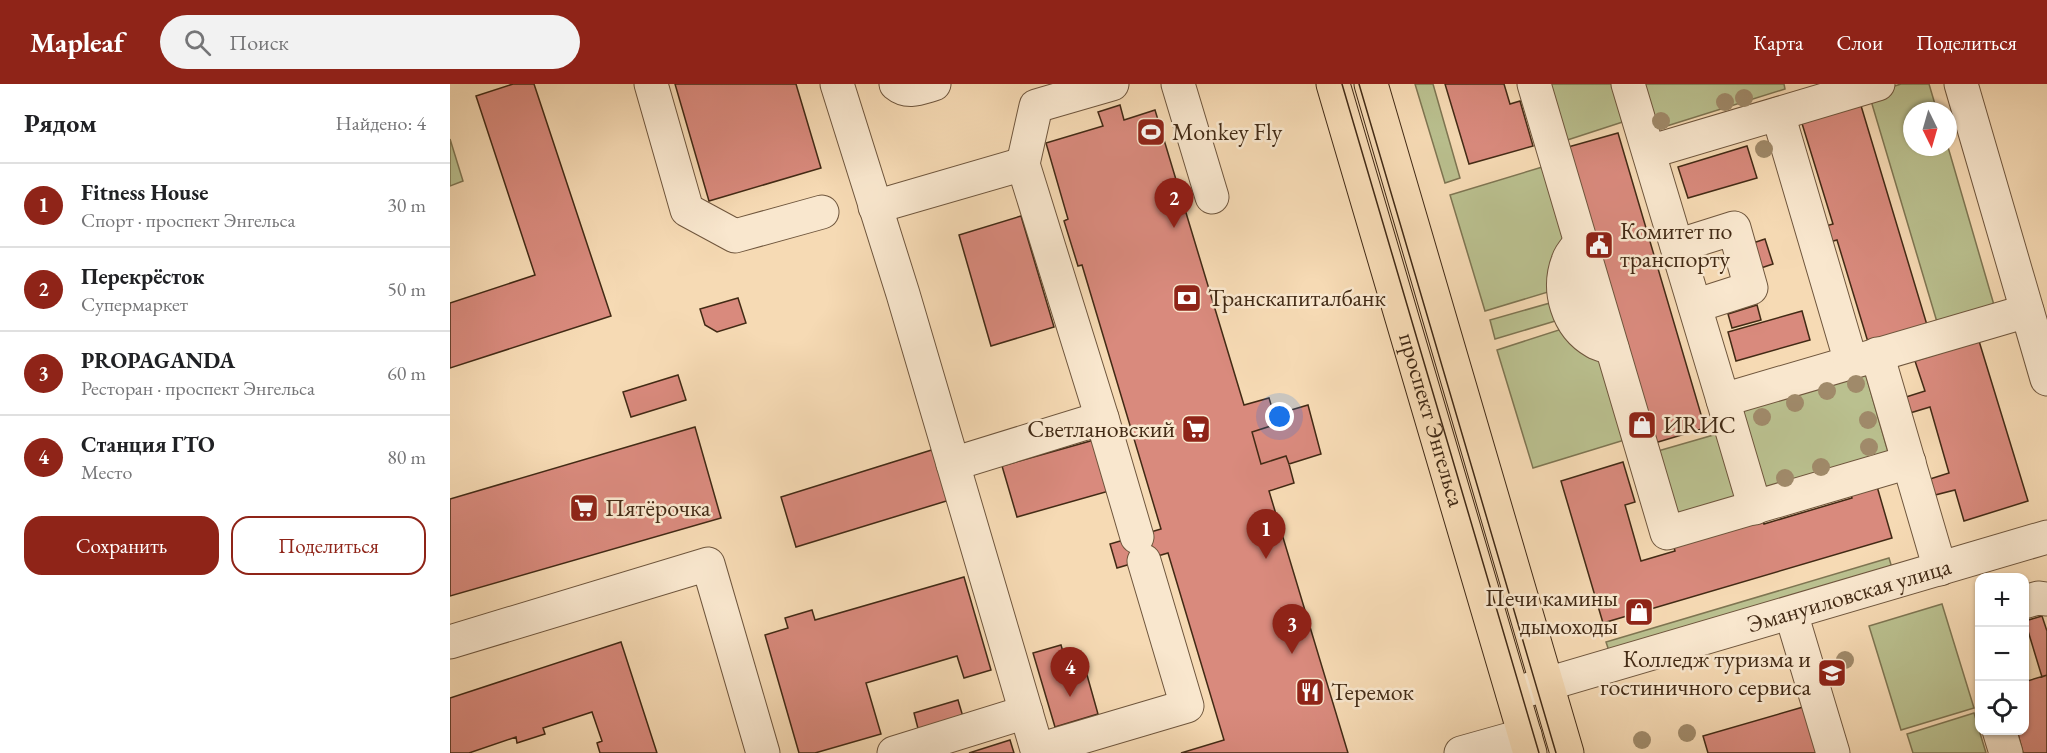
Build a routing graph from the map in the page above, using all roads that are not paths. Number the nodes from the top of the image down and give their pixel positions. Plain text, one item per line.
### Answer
1 (651, 84) edge
2 (837, 84) edge
3 (896, 84) edge
4 (934, 84) edge
5 (1112, 84) edge
6 (1178, 84) edge
7 (1334, 84) edge
8 (1371, 84) edge
9 (1534, 84) edge
10 (1628, 84) edge
11 (1878, 84) edge
12 (1961, 84) edge
13 (1789, 102) edge
14 (1381, 119) junction
15 (1346, 129) junction
16 (1649, 152) junction
17 (1023, 164) junction
18 (1212, 196) dead end
19 (875, 207) junction
20 (822, 212) dead end
21 (1677, 246) junction
22 (1695, 306) junction
23 (2027, 311) junction
24 (1864, 358) junction
25 (2047, 379) edge
26 (1723, 400) junction
27 (1102, 418) junction
28 (1909, 462) junction
29 (953, 464) junction
30 (1755, 508) junction
31 (2047, 537) edge
32 (1995, 566) edge
33 (1940, 569) junction
34 (2047, 599) edge
35 (2029, 601) edge
36 (1791, 613) junction
37 (450, 642) edge
38 (1547, 684) junction
39 (1513, 694) junction
40 (1026, 712) junction
41 (2001, 735) edge
42 (1527, 744) edge
43 (1038, 752) edge
44 (763, 753) edge
45 (894, 753) edge
46 (1461, 753) edge
47 (1567, 753) edge
48 (1833, 753) edge
49 (2006, 753) edge

1 - 20 street
2 - 19 street
3 - 4 street
5 - 17 street
6 - 18 street
7 - 15 main road, проспект Энгельса
8 - 14 main road, проспект Энгельса
9 - 30 street
10 - 16 street
11 - 13 street
12 - 23 street
13 - 16 street
13 - 24 street
14 - 15 street
14 - 38 main road, проспект Энгельса
15 - 39 main road, проспект Энгельса
16 - 21 street
17 - 19 street
17 - 27 street
19 - 29 street
21 - 22 street
21 - 22 street
22 - 26 street
23 - 24 street
23 - 25 street
24 - 26 street
24 - 28 street
26 - 30 street
27 - 29 street
27 - 43 street
28 - 30 street
28 - 33 street
29 - 40 street
31 - 32 street, Эмануиловская улица
32 - 33 street, Эмануиловская улица
33 - 36 street, Эмануиловская улица
34 - 35 street
36 - 38 street, Эмануиловская улица
36 - 48 street
37 - 44 street
38 - 39 street, Эмануиловская улица
38 - 47 main road, проспект Энгельса
39 - 42 main road, проспект Энгельса
40 - 43 street
40 - 45 street
41 - 49 street
42 - 46 street

